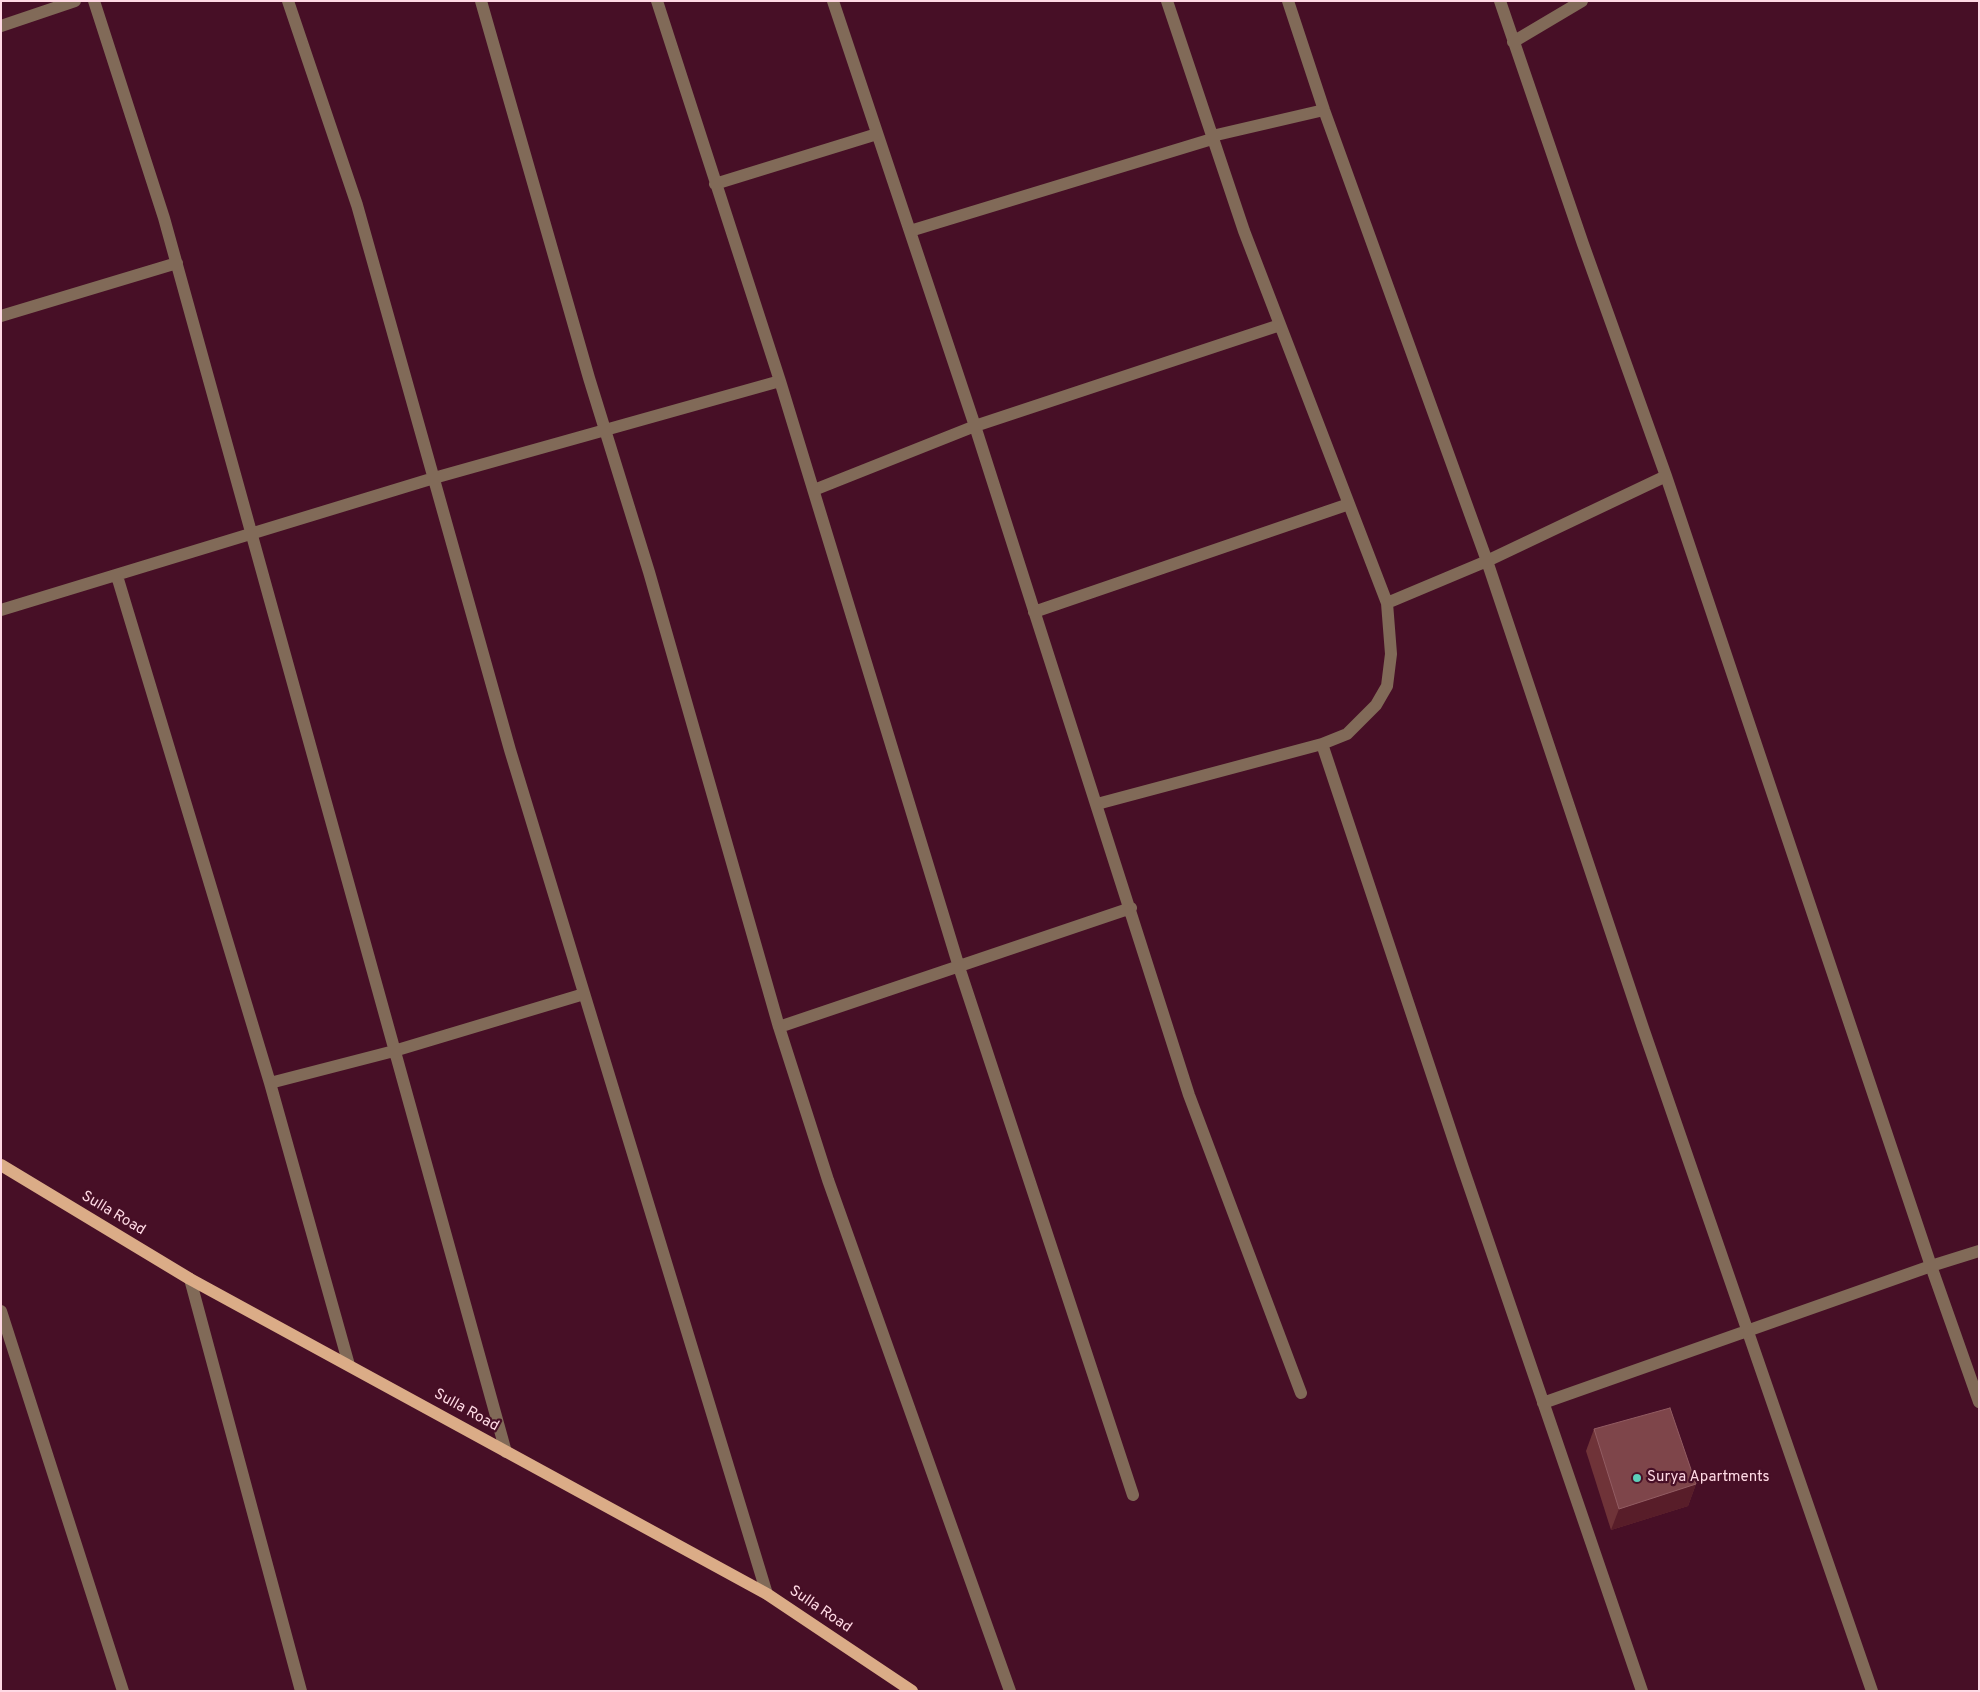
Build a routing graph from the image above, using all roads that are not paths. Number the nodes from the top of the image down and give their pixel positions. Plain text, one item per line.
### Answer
1 (75, 1) edge
2 (94, 1) edge
3 (288, 1) edge
4 (481, 1) edge
5 (657, 1) edge
6 (833, 1) edge
7 (1167, 1) edge
8 (1288, 1) edge
9 (1500, 1) edge
10 (1582, 1) edge
11 (1, 26) edge
12 (1514, 42) junction
13 (1324, 110) junction
14 (877, 134) junction
15 (1212, 136) junction
16 (715, 184) junction
17 (910, 232) junction
18 (177, 264) junction
19 (1, 316) edge
20 (1280, 325) junction
21 (780, 381) junction
22 (975, 426) junction
23 (605, 429) junction
24 (1666, 476) junction
25 (434, 478) junction
26 (814, 490) junction
27 (1349, 504) junction
28 (251, 535) junction
29 (1486, 561) junction
30 (116, 576) junction
31 (1387, 603) junction
32 (1, 610) edge
33 (1034, 612) junction
34 (1322, 744) junction
35 (1097, 804) junction
36 (1131, 908) junction
37 (959, 967) junction
38 (584, 994) junction
39 (779, 1027) junction
40 (394, 1051) junction
41 (270, 1083) junction
42 (1, 1165) edge
43 (1979, 1251) edge
44 (1931, 1266) junction
45 (190, 1279) junction
46 (1, 1311) edge
47 (1747, 1331) junction
48 (349, 1364) junction
49 (1301, 1393) dead end
50 (1543, 1402) junction
51 (1979, 1402) edge
52 (506, 1452) junction
53 (1133, 1495) dead end
54 (767, 1594) junction
55 (909, 1690) edge
56 (123, 1691) edge
57 (301, 1691) edge
58 (1010, 1691) edge
59 (1642, 1691) edge
60 (1872, 1691) edge

1 - 11 street
2 - 18 street
3 - 25 street
4 - 23 street
5 - 16 street
6 - 14 street
7 - 15 street
8 - 13 street
9 - 12 street
10 - 12 street
12 - 24 street
13 - 15 street
13 - 29 street
14 - 16 street
14 - 17 street
15 - 17 street
15 - 20 street
16 - 21 street
17 - 22 street
18 - 19 street
18 - 28 street
20 - 22 street
20 - 27 street
21 - 23 street
21 - 26 street
22 - 26 street
22 - 33 street
23 - 25 street
23 - 39 street
24 - 29 street
24 - 44 street
25 - 28 street
25 - 38 street
26 - 37 street
27 - 31 street
27 - 33 street
28 - 30 street
28 - 40 street
29 - 31 street
29 - 47 street
30 - 32 street
30 - 41 street
31 - 34 street
33 - 35 street
34 - 35 street
34 - 50 street
35 - 36 street
36 - 37 street
36 - 49 street
37 - 39 street
37 - 53 street
38 - 40 street
38 - 54 street
39 - 58 street
40 - 41 street
40 - 52 street
41 - 48 street
42 - 45 main road, Sulla Road
43 - 44 street
44 - 47 street
44 - 51 street
45 - 48 main road, Sulla Road
45 - 57 street
46 - 56 street
47 - 50 street
47 - 60 street
48 - 52 main road, Sulla Road
50 - 59 street
52 - 54 main road, Sulla Road
54 - 55 main road, Sulla Road

